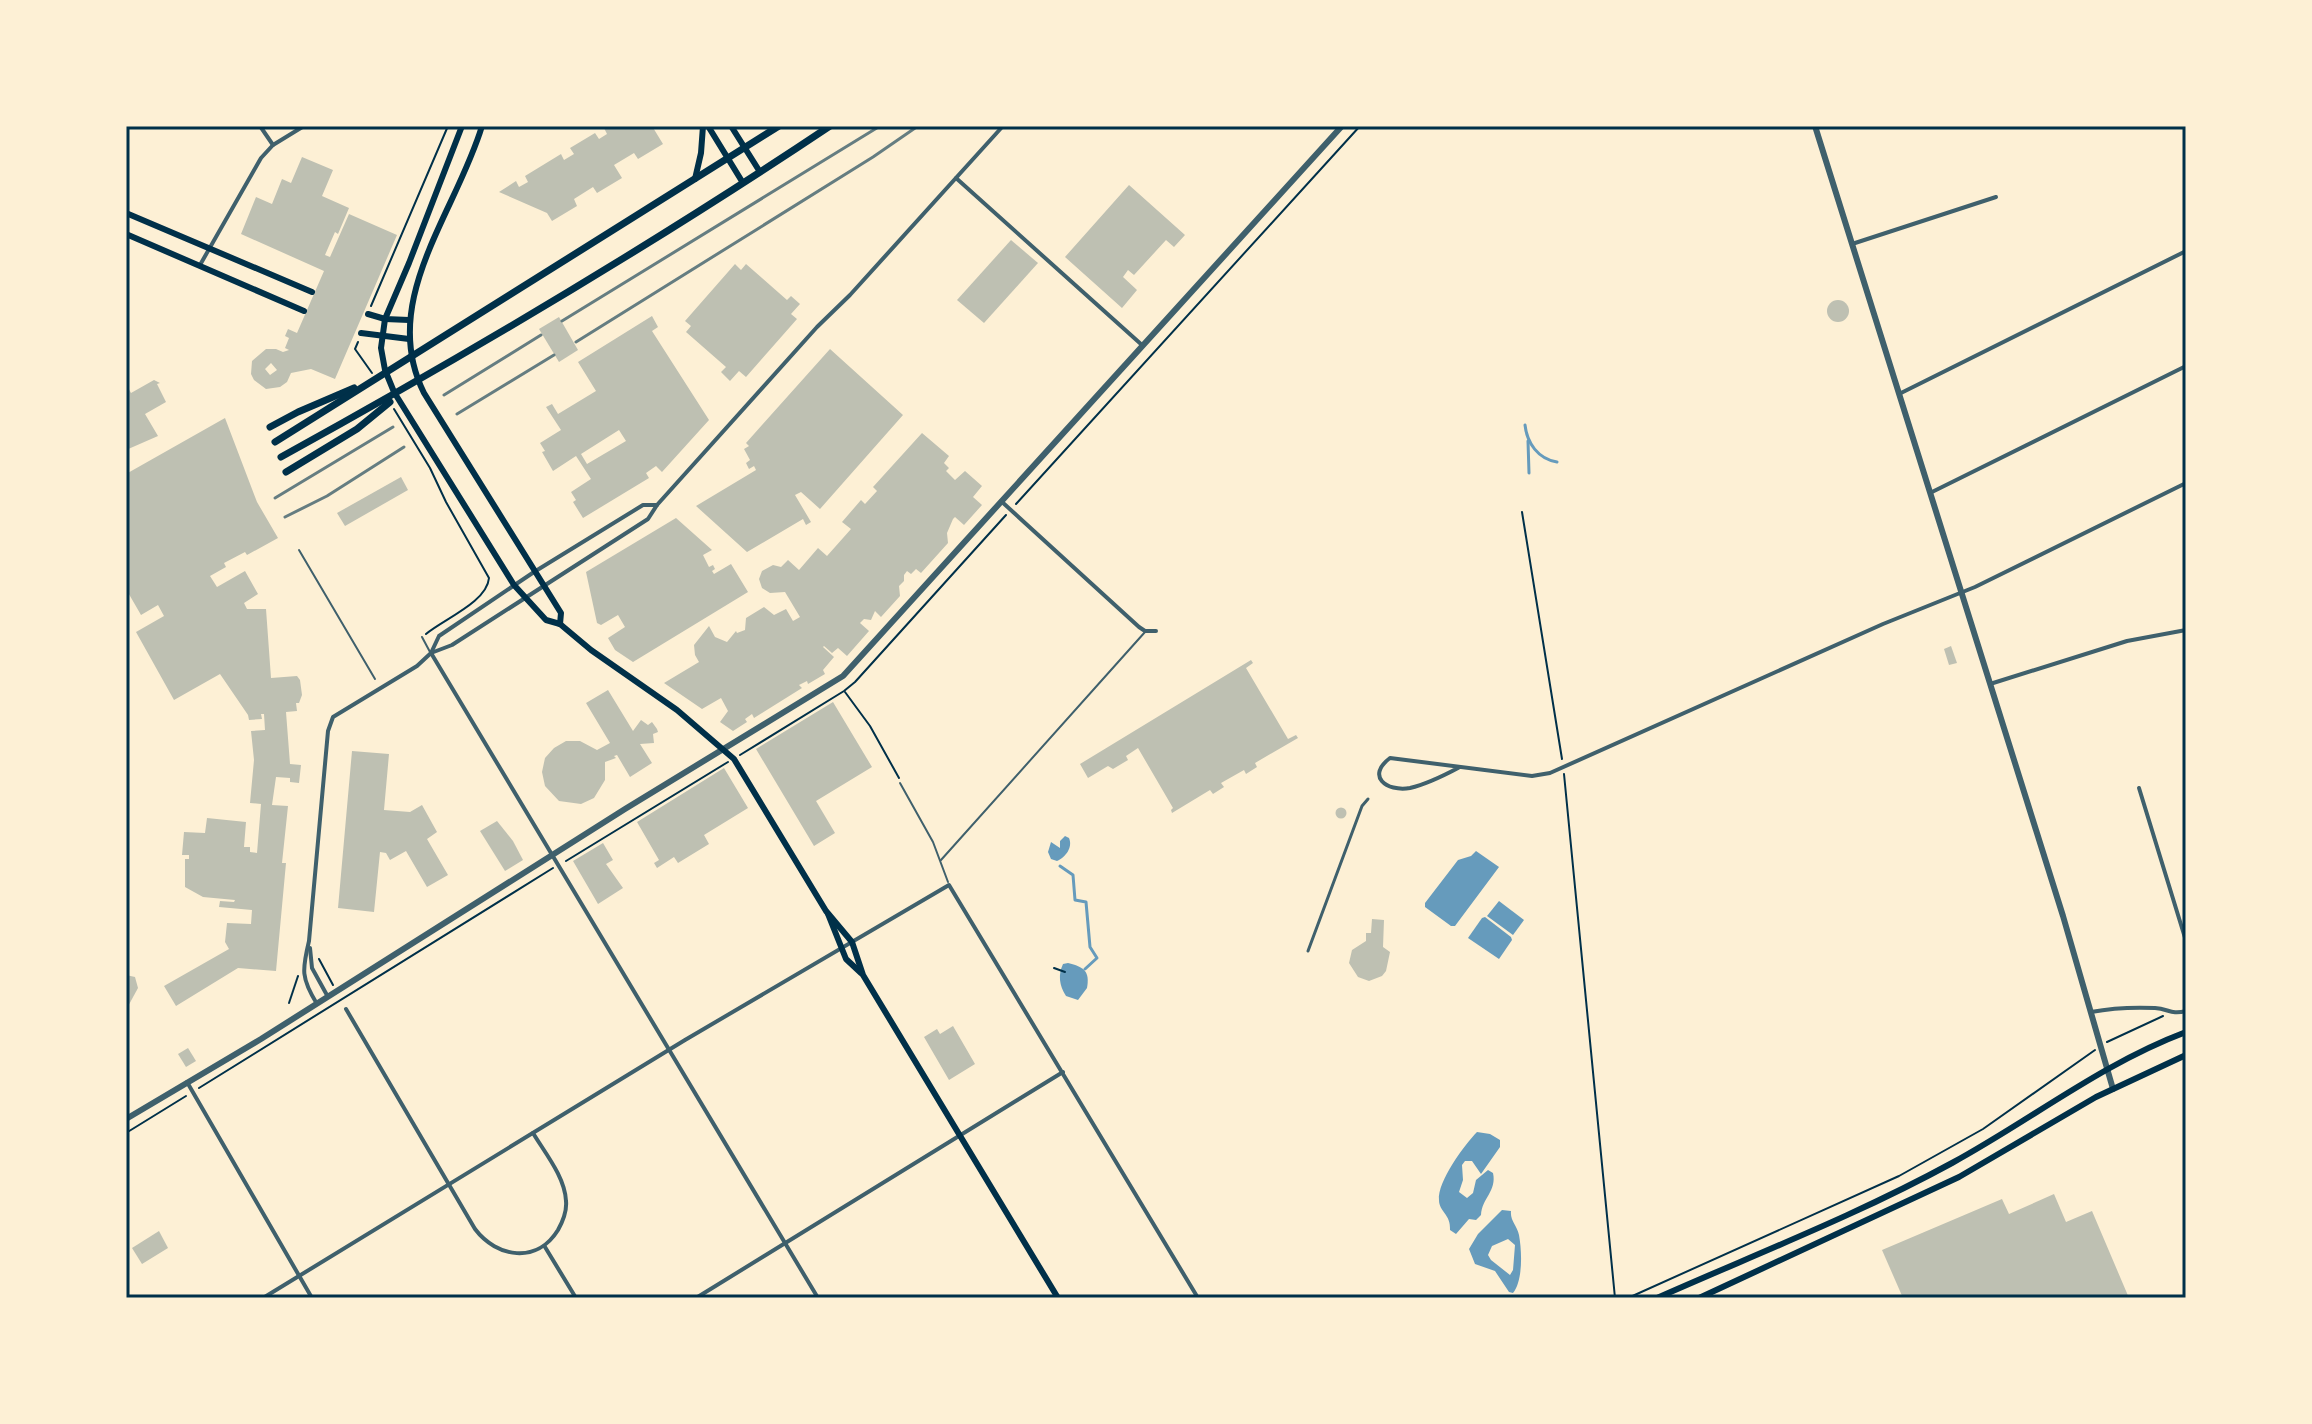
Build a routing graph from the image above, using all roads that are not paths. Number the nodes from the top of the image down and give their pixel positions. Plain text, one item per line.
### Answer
1 (260, 126) edge
2 (304, 126) edge
3 (462, 126) edge
4 (482, 126) edge
5 (705, 126) edge
6 (731, 126) edge
7 (779, 126) edge
8 (830, 126) edge
9 (1003, 126) edge
10 (1342, 126) edge
11 (1815, 126) edge
12 (273, 145) junction
13 (745, 148) junction
14 (728, 159) junction
15 (760, 172) junction
16 (956, 178) junction
17 (695, 179) junction
18 (743, 183) junction
19 (1996, 197) dead end
20 (126, 213) edge
21 (126, 234) edge
22 (1852, 244) junction
23 (209, 249) junction
24 (2186, 251) edge
25 (200, 266) junction
26 (312, 292) dead end
27 (304, 311) dead end
28 (368, 314) dead end
29 (385, 319) junction
30 (409, 320) junction
31 (361, 333) dead end
32 (381, 338) junction
33 (409, 340) junction
34 (1143, 345) junction
35 (2186, 366) edge
36 (373, 380) junction
37 (406, 389) junction
38 (1899, 394) junction
39 (270, 427) dead end
40 (275, 442) dead end
41 (281, 457) dead end
42 (286, 472) dead end
43 (2186, 483) edge
44 (1930, 493) junction
45 (1001, 501) junction
46 (657, 505) junction
47 (299, 550) dead end
48 (534, 572) junction
49 (514, 585) junction
50 (542, 585) junction
51 (1960, 593) junction
52 (525, 597) junction
53 (560, 624) junction
54 (2186, 630) edge
55 (1145, 631) junction
56 (1156, 631) dead end
57 (422, 637) dead end
58 (431, 653) junction
59 (375, 679) dead end
60 (1990, 684) junction
61 (725, 748) junction
62 (1458, 768) junction
63 (900, 783) road end
64 (2139, 788) dead end
65 (1368, 799) dead end
66 (552, 855) junction
67 (941, 860) junction
68 (949, 885) junction
69 (826, 911) junction
70 (309, 941) junction
71 (2186, 941) edge
72 (852, 942) junction
73 (841, 947) junction
74 (1308, 951) dead end
75 (863, 975) junction
76 (328, 997) junction
77 (317, 1004) junction
78 (346, 1009) dead end
79 (2186, 1011) edge
80 (2091, 1012) junction
81 (2186, 1032) edge
82 (670, 1050) junction
83 (2186, 1055) edge
84 (2107, 1068) junction
85 (1063, 1072) junction
86 (187, 1082) junction
87 (2113, 1089) junction
88 (126, 1119) edge
89 (533, 1133) junction
90 (959, 1136) junction
91 (448, 1187) junction
92 (786, 1243) junction
93 (545, 1247) junction
94 (299, 1277) junction
95 (263, 1298) edge
96 (312, 1298) edge
97 (576, 1298) edge
98 (696, 1298) edge
99 (818, 1298) edge
100 (1058, 1298) edge
101 (1197, 1298) edge
102 (1657, 1298) edge
103 (1699, 1298) edge

1 - 12 street
2 - 12 street
3 - 29 main road
4 - 30 main road
5 - 14 main road
5 - 17 main road
6 - 13 main road
7 - 13 highway
8 - 15 highway
9 - 16 street
10 - 34 street
11 - 22 street
12 - 23 street
13 - 14 highway
13 - 15 main road
14 - 17 highway
14 - 18 main road
15 - 18 highway
16 - 34 street
16 - 46 street
17 - 36 highway
18 - 37 highway
19 - 22 street
20 - 23 main road
21 - 25 main road
22 - 38 street
23 - 25 street
23 - 26 main road
24 - 38 street
25 - 27 main road
28 - 29 main road
29 - 30 main road
29 - 32 main road
30 - 33 main road
31 - 32 main road
32 - 33 main road
32 - 49 main road
33 - 48 main road
34 - 45 street
35 - 44 street
36 - 39 highway
36 - 40 highway
37 - 41 highway
37 - 42 highway
38 - 44 street
43 - 51 street
44 - 51 street
45 - 55 street
45 - 61 street
46 - 48 street
46 - 50 street
47 - 59 lane
48 - 49 street
48 - 50 main road
49 - 52 main road
49 - 58 street
50 - 52 street
50 - 53 main road
51 - 60 street
51 - 62 street
52 - 53 main road
52 - 58 street
53 - 61 main road
54 - 60 street
55 - 56 street
55 - 67 lane
57 - 58 lane
58 - 66 street
58 - 70 street
60 - 80 street
61 - 66 street
61 - 69 main road
62 - 62 street
63 - 67 lane
64 - 71 street
65 - 74 street
66 - 76 street
66 - 82 street
67 - 68 lane
68 - 72 street
68 - 85 street
69 - 72 main road
69 - 73 main road
70 - 76 street
70 - 77 street
72 - 73 street
72 - 75 main road
73 - 75 main road
73 - 82 street
75 - 90 main road
76 - 77 street
77 - 86 street
78 - 91 street
79 - 80 street
80 - 84 street
81 - 84 main road
82 - 89 street
82 - 92 street
83 - 87 main road
84 - 87 street
84 - 102 main road
85 - 90 street
85 - 101 street
86 - 88 street
86 - 94 street
87 - 103 main road
89 - 91 street
89 - 93 street
90 - 92 street
90 - 100 main road
91 - 93 street
91 - 94 street
92 - 98 street
92 - 99 street
93 - 97 street
94 - 95 street
94 - 96 street

